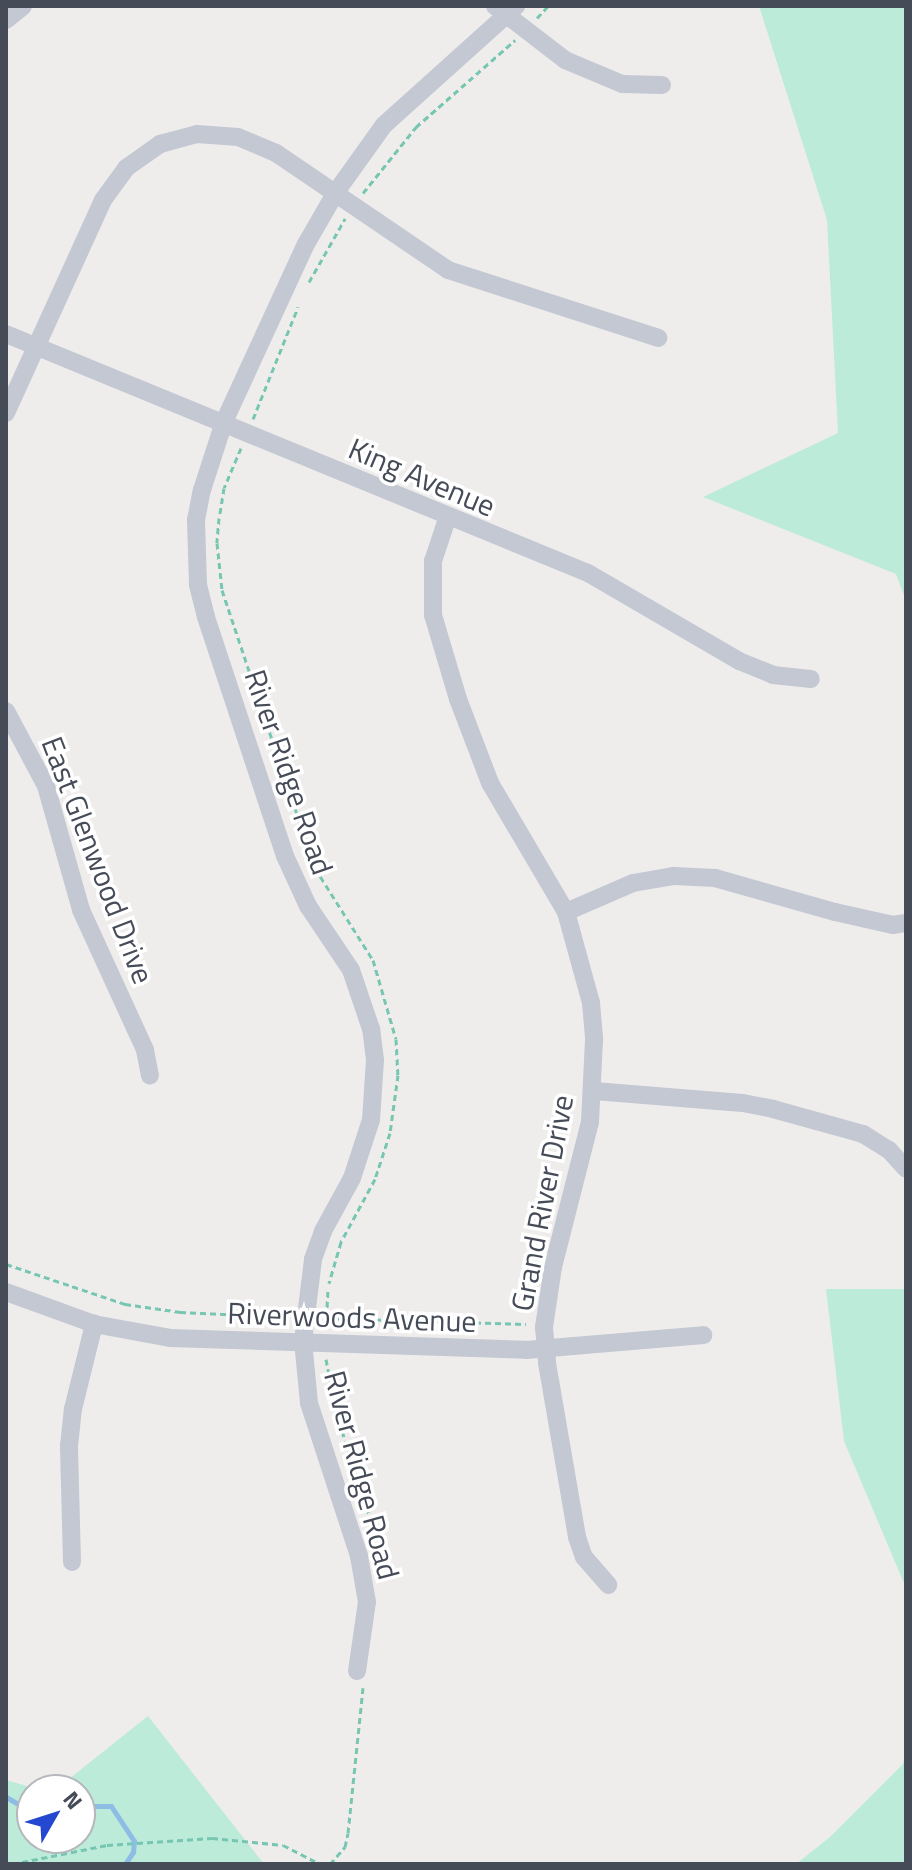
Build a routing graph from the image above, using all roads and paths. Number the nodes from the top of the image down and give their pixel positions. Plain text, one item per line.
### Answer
1 (23, 6) edge
2 (548, 6) edge
3 (506, 9) edge
4 (6, 20) edge
5 (533, 23) dead end
6 (517, 38) dead end
7 (662, 85) dead end
8 (336, 192) junction
9 (361, 196) dead end
10 (349, 213) dead end
11 (309, 283) dead end
12 (298, 306) dead end
13 (6, 334) edge
14 (658, 338) dead end
15 (36, 349) junction
16 (6, 413) edge
17 (224, 422) junction
18 (251, 423) dead end
19 (447, 519) junction
20 (811, 679) dead end
21 (9, 721) edge
22 (566, 912) junction
23 (906, 923) edge
24 (150, 1076) dead end
25 (594, 1091) junction
26 (906, 1169) edge
27 (6, 1264) edge
28 (6, 1292) edge
29 (292, 1317) dead end
30 (314, 1318) dead end
31 (94, 1324) junction
32 (534, 1324) dead end
33 (703, 1335) dead end
34 (303, 1341) junction
35 (546, 1350) junction
36 (72, 1562) dead end
37 (608, 1585) dead end
38 (357, 1671) dead end
39 (12, 1864) edge
40 (320, 1864) edge

1 - 4 street
2 - 5 path
3 - 7 street
3 - 8 street, River Ridge Road
6 - 9 path
8 - 14 street
8 - 15 street
8 - 17 street, River Ridge Road
10 - 11 path
12 - 18 path
13 - 15 street, King Avenue
15 - 16 street
15 - 17 street, King Avenue
17 - 19 street, King Avenue
17 - 34 street, River Ridge Road
19 - 20 street, King Avenue
19 - 22 street, Grand River Drive
21 - 24 street, East Glenwood Drive
22 - 23 street
22 - 25 street, Grand River Drive
25 - 26 street
25 - 35 street, Grand River Drive
27 - 29 path
28 - 31 street, Riverwoods Avenue
30 - 32 path
31 - 34 street, Riverwoods Avenue
31 - 36 street
33 - 35 street, Riverwoods Avenue
34 - 35 street, Riverwoods Avenue
34 - 38 street, River Ridge Road
35 - 37 street, Grand River Drive
39 - 40 path

